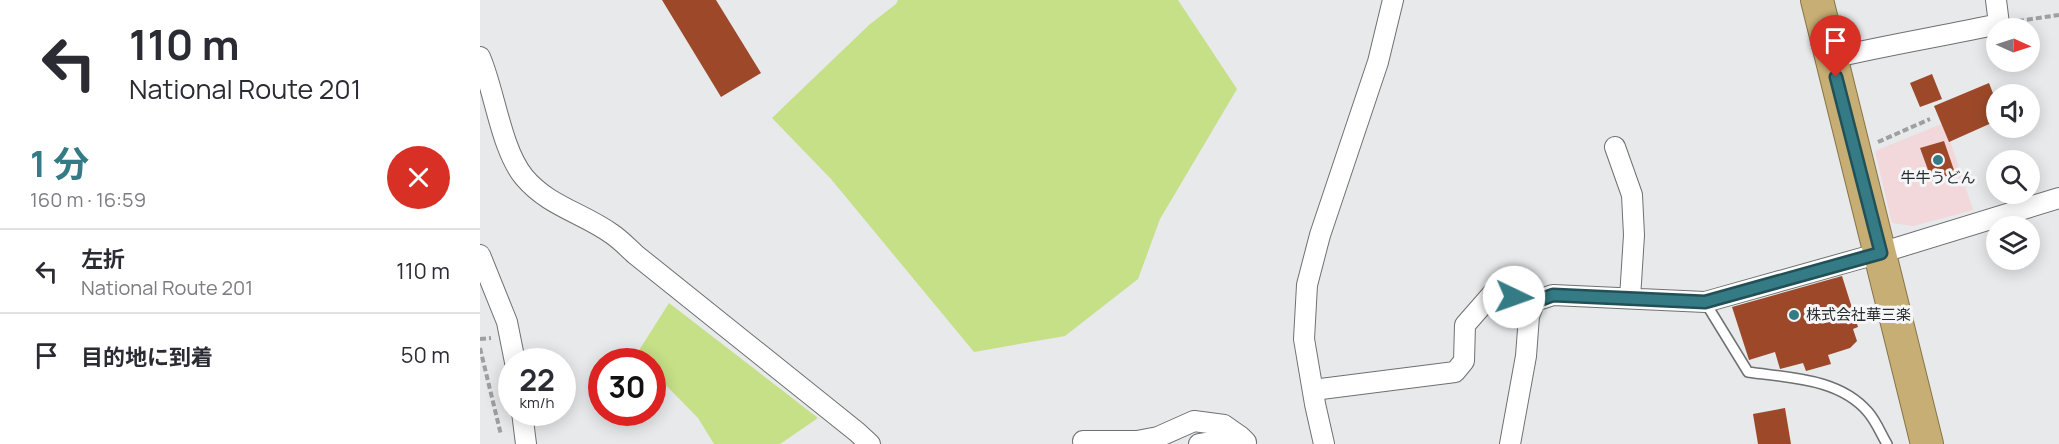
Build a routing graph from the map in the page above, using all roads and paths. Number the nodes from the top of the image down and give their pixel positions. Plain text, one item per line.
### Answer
1 (1393, 0) edge
2 (1817, 0) edge
3 (1996, 0) edge
4 (2059, 15) edge
5 (1998, 18) edge
6 (2039, 18) edge
7 (1986, 27) edge
8 (480, 57) edge
9 (1832, 58) junction
10 (488, 108) edge
11 (1930, 119) dead end
12 (1615, 147) dead end
13 (1855, 152) junction
14 (2059, 198) edge
15 (1881, 253) junction
16 (480, 255) edge
17 (1630, 298) junction
18 (1534, 302) junction
19 (1705, 302) junction
20 (480, 348) edge
21 (512, 348) edge
22 (1313, 390) junction
23 (524, 426) edge
24 (1083, 441) dead end
25 (1245, 441) edge
26 (504, 444) edge
27 (526, 444) edge
28 (870, 444) edge
29 (1199, 444) edge
30 (1324, 444) edge
31 (1510, 444) edge
32 (1887, 444) edge
33 (1927, 444) edge

1 - 22 street
2 - 9 highway
3 - 5 street
4 - 6 path
7 - 9 street
8 - 10 street
9 - 13 highway
10 - 28 street
11 - 13 path
12 - 17 street
13 - 15 highway
14 - 15 street
15 - 19 street
15 - 33 highway
16 - 21 street
17 - 18 street
17 - 19 street
18 - 22 street
18 - 31 street
19 - 32 lane
20 - 26 path
22 - 30 street
23 - 27 street
24 - 25 street
25 - 29 street

